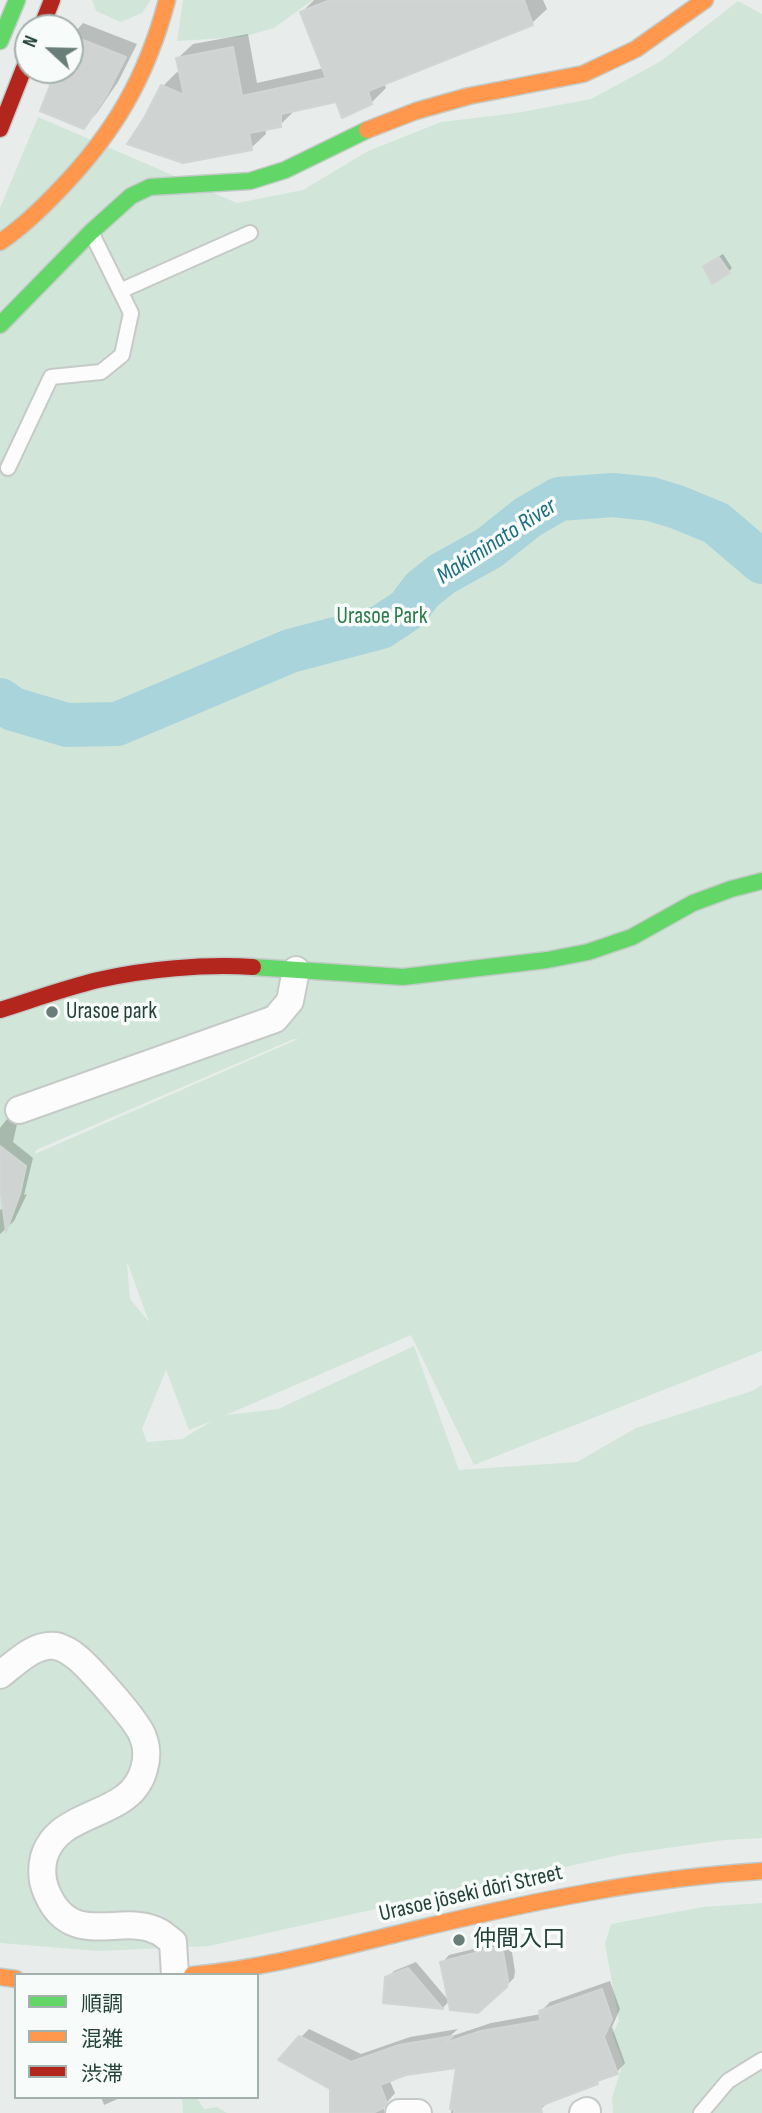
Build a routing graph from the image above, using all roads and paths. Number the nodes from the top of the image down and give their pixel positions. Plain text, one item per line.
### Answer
1 (17, 0) edge
2 (705, 0) edge
3 (165, 8) edge
4 (0, 41) edge
5 (18, 84) edge
6 (0, 129) edge
7 (90, 232) junction
8 (250, 233) dead end
9 (0, 242) edge
10 (120, 291) junction
11 (0, 325) edge
12 (8, 468) dead end
13 (762, 881) edge
14 (296, 970) junction
15 (0, 1010) edge
16 (19, 1110) dead end
17 (0, 1675) edge
18 (762, 1871) edge
19 (176, 1973) edge
20 (208, 1973) edge
21 (762, 2060) edge
22 (399, 2113) edge
23 (418, 2113) edge
24 (701, 2113) edge

1 - 4 main road
2 - 7 main road
3 - 9 main road
5 - 6 main road
7 - 10 lane
7 - 11 main road
8 - 10 lane
10 - 12 lane
13 - 14 main road
14 - 15 main road
14 - 16 street
17 - 19 street
18 - 20 main road, Urasoe jōseki dōri Street
21 - 24 lane
22 - 23 street

